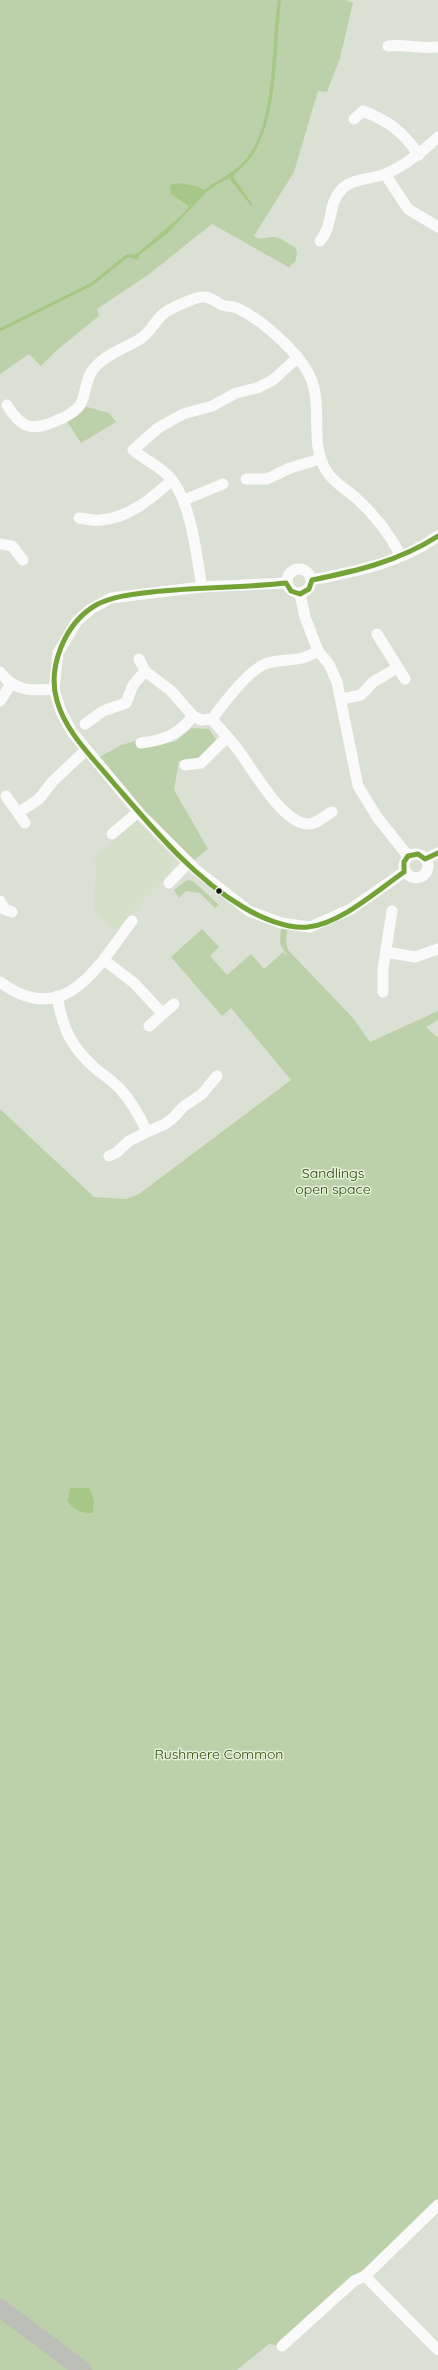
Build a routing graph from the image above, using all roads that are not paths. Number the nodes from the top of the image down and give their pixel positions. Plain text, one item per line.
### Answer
1 (388, 46) dead end
2 (438, 47) edge
3 (354, 119) dead end
4 (438, 137) edge
5 (419, 155) junction
6 (385, 174) junction
7 (438, 227) edge
8 (320, 241) dead end
9 (298, 357) junction
10 (7, 405) dead end
11 (320, 459) junction
12 (246, 479) dead end
13 (172, 480) junction
14 (223, 484) dead end
15 (184, 500) junction
16 (79, 518) dead end
17 (438, 536) edge
18 (0, 544) edge
19 (401, 556) junction
20 (23, 560) dead end
21 (312, 580) junction
22 (286, 583) junction
23 (202, 586) junction
24 (300, 594) junction
25 (377, 634) dead end
26 (318, 651) junction
27 (139, 659) dead end
28 (397, 668) junction
29 (144, 671) junction
30 (0, 672) edge
31 (405, 679) dead end
32 (11, 684) junction
33 (54, 689) junction
34 (342, 699) junction
35 (0, 701) edge
36 (193, 716) junction
37 (212, 719) junction
38 (85, 724) dead end
39 (227, 737) junction
40 (141, 744) dead end
41 (86, 750) junction
42 (185, 765) dead end
43 (6, 796) dead end
44 (138, 812) junction
45 (332, 812) dead end
46 (18, 813) junction
47 (25, 823) dead end
48 (112, 834) dead end
49 (438, 853) edge
50 (408, 856) junction
51 (425, 859) junction
52 (188, 863) junction
53 (404, 872) junction
54 (169, 883) dead end
55 (0, 904) edge
56 (392, 911) dead end
57 (12, 912) dead end
58 (132, 921) dead end
59 (438, 949) edge
60 (386, 952) junction
61 (104, 960) junction
62 (0, 982) edge
63 (383, 992) dead end
64 (57, 996) junction
65 (174, 1004) dead end
66 (163, 1014) junction
67 (149, 1026) dead end
68 (217, 1076) dead end
69 (147, 1132) junction
70 (109, 1156) dead end
71 (438, 2205) edge
72 (365, 2276) junction
73 (0, 2308) edge
74 (282, 2346) dead end
75 (438, 2350) edge
76 (82, 2370) edge

1 - 2 street
3 - 5 street
4 - 5 street
5 - 6 street
6 - 7 street
6 - 8 street
9 - 10 street
9 - 11 street
9 - 13 street
11 - 12 street
11 - 19 street
13 - 15 street
13 - 16 street
14 - 15 street
15 - 23 street
17 - 19 street
18 - 20 street
19 - 21 street
21 - 22 street
21 - 24 street
22 - 23 street
22 - 24 street
23 - 33 street
24 - 26 street
25 - 28 street
26 - 34 street
26 - 37 street
27 - 29 street
28 - 31 street
28 - 34 street
29 - 36 street
29 - 38 street
30 - 32 street
32 - 33 street
32 - 35 street
33 - 41 street
34 - 50 street
36 - 37 street
36 - 40 street
37 - 39 street
39 - 42 street
39 - 45 street
41 - 44 street
41 - 46 street
43 - 46 street
44 - 48 street
44 - 52 street
46 - 47 street
49 - 51 street
50 - 51 street
50 - 53 street
51 - 53 street
52 - 53 street
52 - 54 street
55 - 57 street
56 - 60 street
58 - 61 street
59 - 60 street
60 - 63 street
61 - 64 street
61 - 66 street
62 - 64 street
64 - 69 street
65 - 66 street
66 - 67 street
68 - 69 street
69 - 70 street
71 - 72 street
72 - 74 street
72 - 75 street
73 - 76 main road

